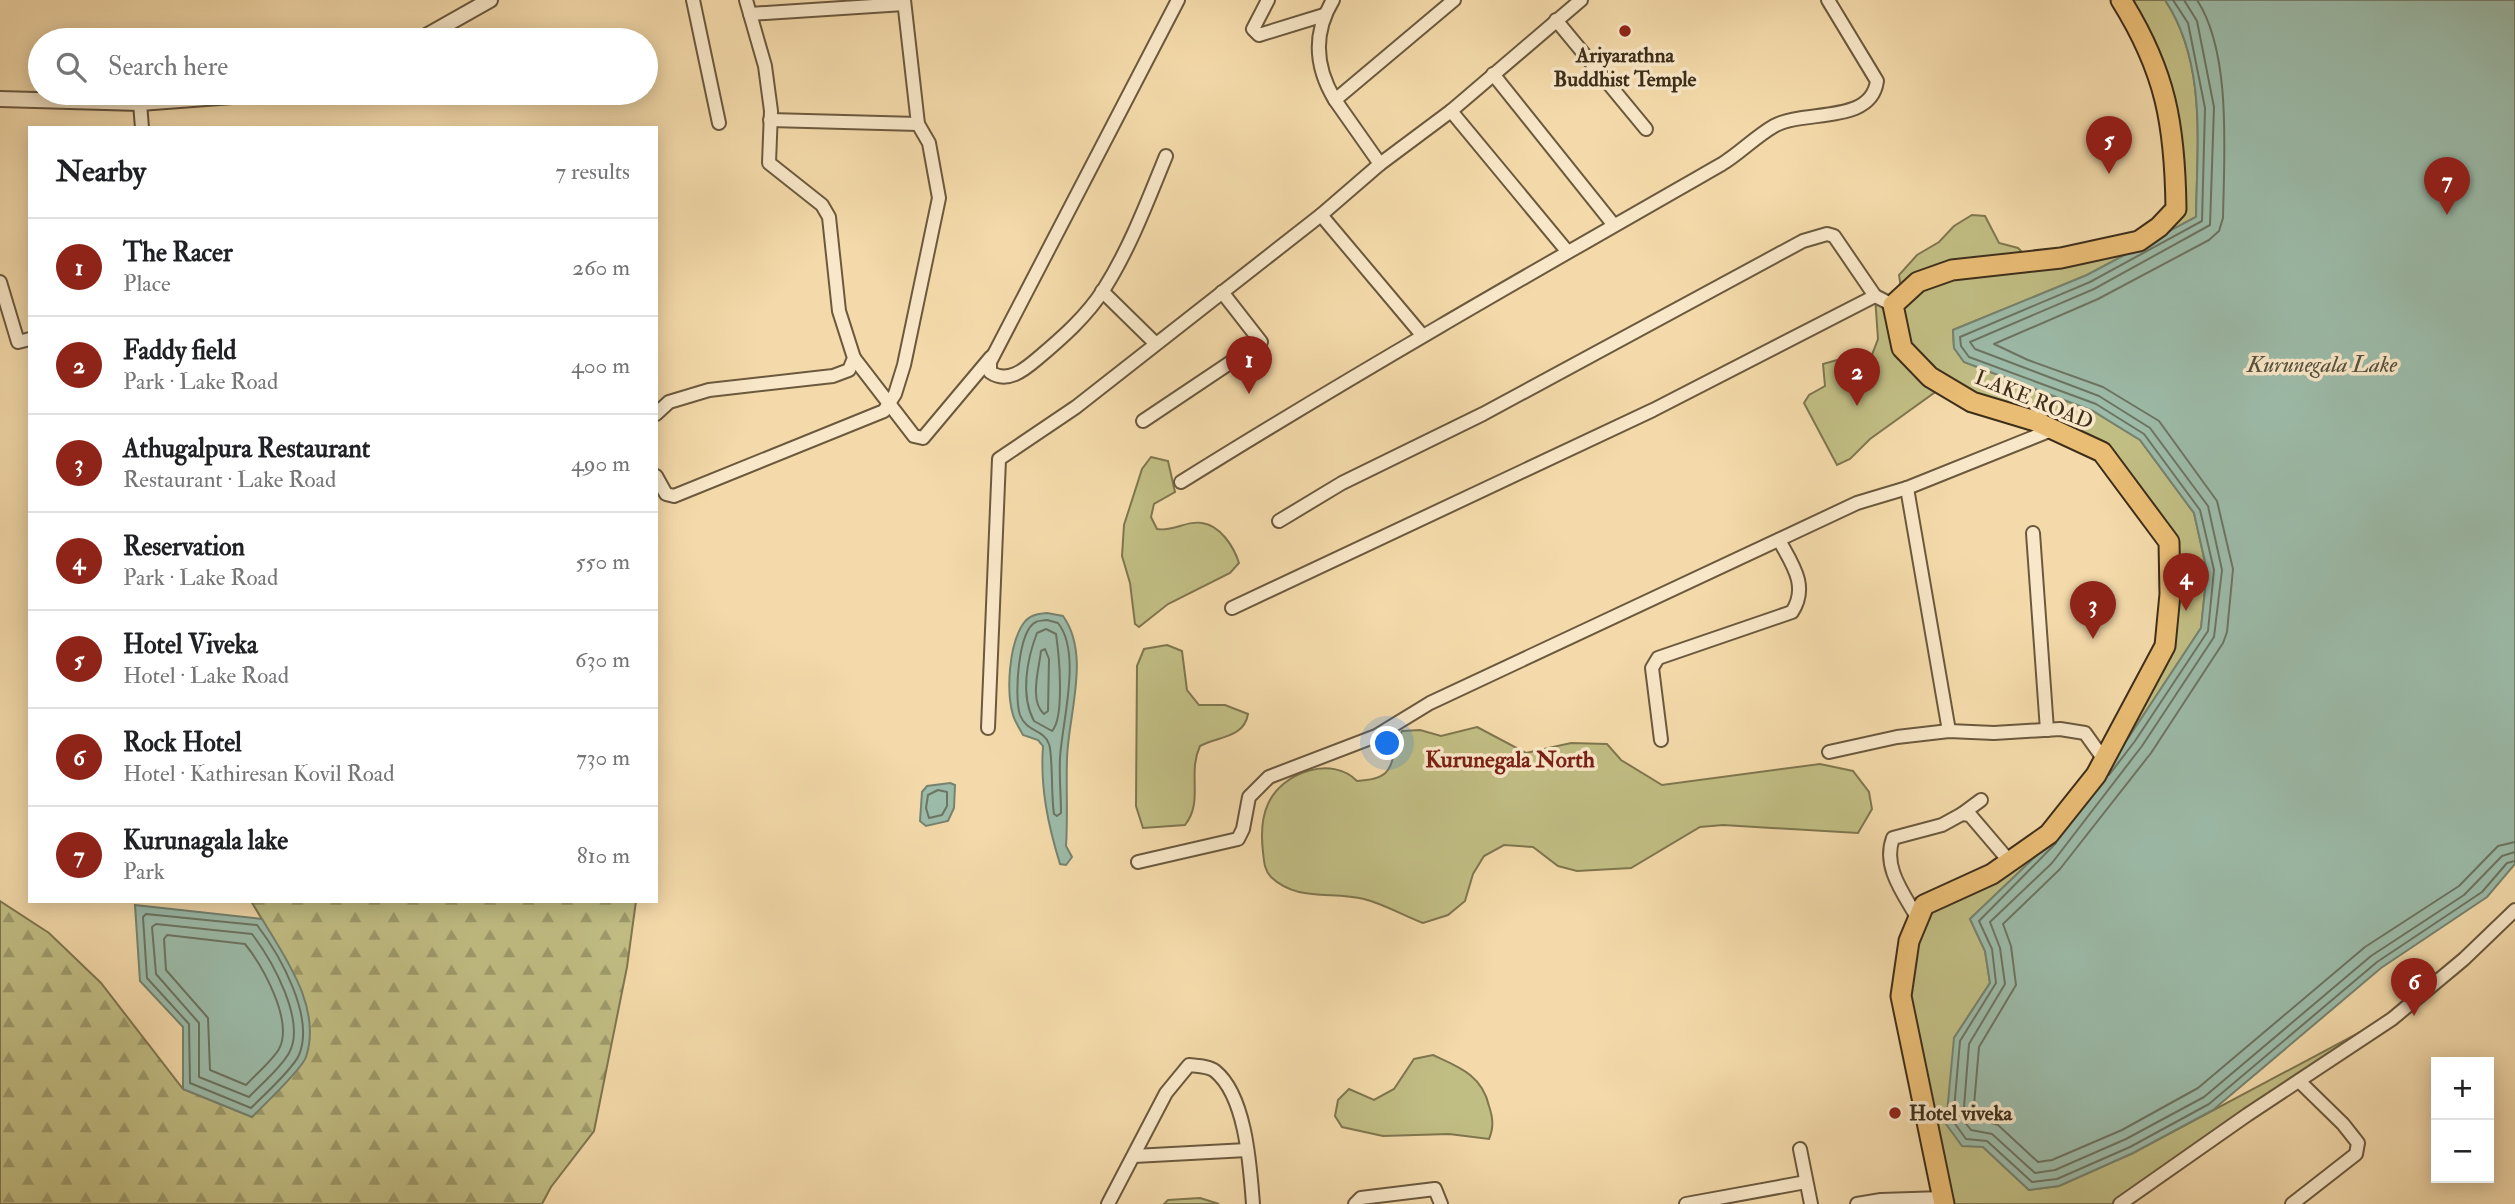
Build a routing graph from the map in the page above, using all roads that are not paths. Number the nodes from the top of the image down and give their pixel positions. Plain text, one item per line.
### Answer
1 (491, 0) edge
2 (693, 0) edge
3 (747, 0) edge
4 (1178, 0) edge
5 (1268, 0) edge
6 (1333, 0) edge
7 (1454, 0) edge
8 (1581, 0) edge
9 (1828, 0) edge
10 (2121, 0) edge
11 (904, 2) edge
12 (750, 14) junction
13 (1324, 15) junction
14 (1556, 20) junction
15 (441, 28) edge
16 (1493, 74) junction
17 (0, 99) edge
18 (28, 100) edge
19 (1335, 100) junction
20 (139, 105) edge
21 (1451, 111) junction
22 (770, 120) junction
23 (719, 123) dead end
24 (918, 124) junction
25 (142, 126) edge
26 (1646, 129) dead end
27 (1166, 156) dead end
28 (1380, 164) junction
29 (1321, 215) junction
30 (1613, 223) junction
31 (1567, 251) junction
32 (0, 282) edge
33 (1102, 292) junction
34 (1222, 292) junction
35 (1884, 301) junction
36 (1422, 335) junction
37 (28, 340) edge
38 (1155, 343) junction
39 (995, 353) junction
40 (854, 358) junction
41 (890, 404) junction
42 (658, 412) edge
43 (1143, 421) dead end
44 (2054, 429) junction
45 (658, 480) edge
46 (1181, 482) dead end
47 (1907, 488) junction
48 (1279, 521) dead end
49 (2033, 533) dead end
50 (1779, 540) junction
51 (1232, 608) dead end
52 (988, 728) dead end
53 (2048, 730) junction
54 (1949, 731) junction
55 (1661, 740) dead end
56 (1829, 752) dead end
57 (2105, 761) junction
58 (1981, 800) dead end
59 (1962, 814) junction
60 (1138, 862) dead end
61 (2010, 862) junction
62 (2515, 910) edge
63 (1918, 919) junction
64 (2299, 1081) junction
65 (1800, 1149) dead end
66 (1247, 1150) junction
67 (1134, 1156) junction
68 (1806, 1182) junction
69 (1944, 1201) edge
70 (1108, 1204) edge
71 (1253, 1204) edge
72 (1355, 1204) edge
73 (1441, 1204) edge
74 (1686, 1204) edge
75 (1811, 1204) edge
76 (1857, 1204) edge
77 (2120, 1204) edge
78 (2292, 1204) edge

1 - 15 street
2 - 23 street
3 - 12 street
4 - 39 street
5 - 13 street
6 - 13 street
7 - 19 street
8 - 14 street
9 - 30 street
10 - 35 main road
11 - 12 street
11 - 24 street
12 - 22 street
13 - 19 street
14 - 16 street
14 - 26 street
16 - 21 street
16 - 30 street
17 - 18 street
19 - 28 street
20 - 25 street
21 - 28 street
21 - 31 street
22 - 24 street
22 - 40 street
24 - 41 street
27 - 33 street
28 - 29 street
29 - 34 street
29 - 36 street
30 - 31 street
31 - 36 street
32 - 37 street
33 - 38 street
33 - 39 street
34 - 38 street
34 - 43 street
35 - 44 main road, LAKE ROAD
35 - 48 street
35 - 51 street
36 - 46 street
38 - 52 street
39 - 41 street
40 - 41 street
40 - 42 street
41 - 45 street
44 - 47 street
44 - 57 main road, LAKE ROAD
47 - 50 street
47 - 54 street
49 - 53 street
50 - 55 street
50 - 60 street
53 - 54 street
53 - 57 street
54 - 56 street
57 - 61 main road, LAKE ROAD
58 - 59 street
59 - 61 street
59 - 63 street
61 - 63 main road, LAKE ROAD
62 - 64 street
63 - 69 main road, LAKE ROAD
64 - 77 street
64 - 78 street
65 - 68 street
66 - 67 street
66 - 67 street
66 - 71 street
67 - 70 street
68 - 74 street
68 - 75 street
69 - 76 street
72 - 73 street

